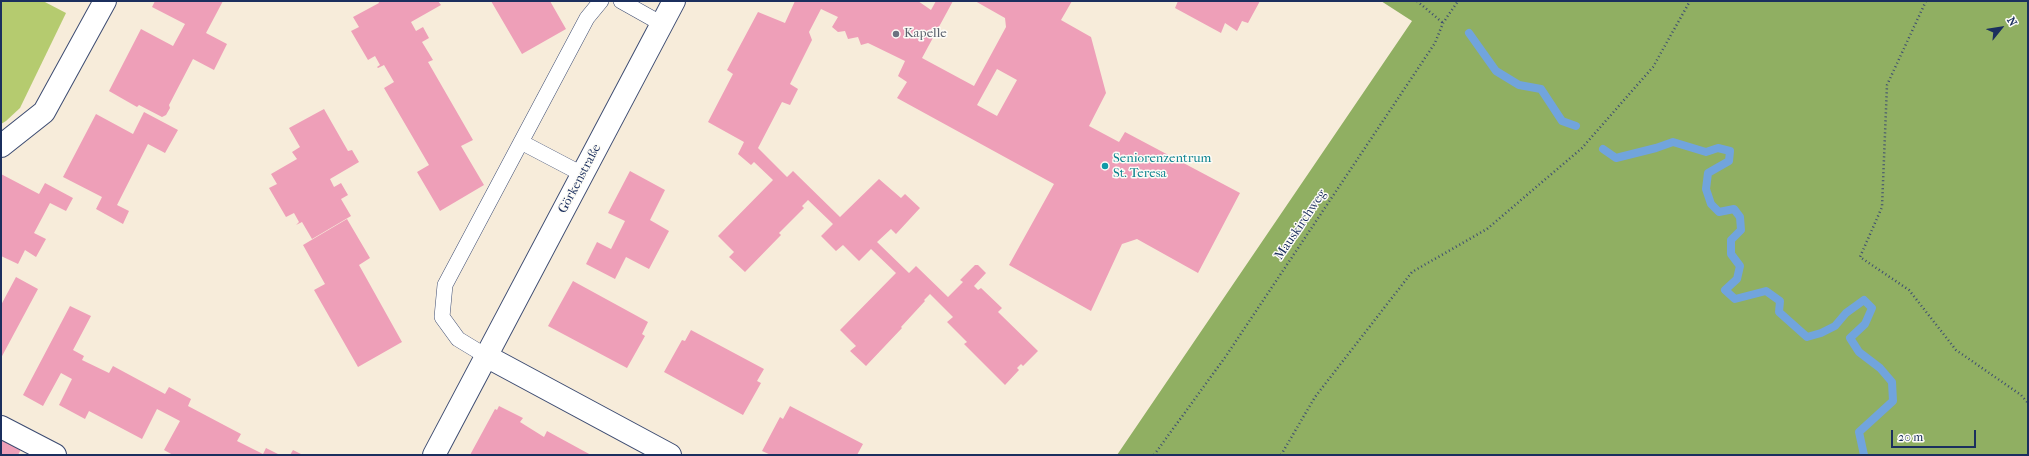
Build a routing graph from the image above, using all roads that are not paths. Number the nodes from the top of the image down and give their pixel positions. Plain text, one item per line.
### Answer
1 (105, 1) edge
2 (601, 1) edge
3 (621, 1) edge
4 (674, 1) edge
5 (662, 24) junction
6 (521, 142) junction
7 (1, 146) edge
8 (582, 174) junction
9 (486, 356) junction
10 (1, 427) edge
11 (55, 455) edge
12 (434, 455) edge
13 (670, 455) edge

1 - 7 street
2 - 6 lane
3 - 5 lane
4 - 5 street, Görkenstraße
5 - 8 street, Görkenstraße
6 - 8 lane
6 - 9 lane
8 - 9 street, Görkenstraße
9 - 12 street, Görkenstraße
9 - 13 street
10 - 11 street

